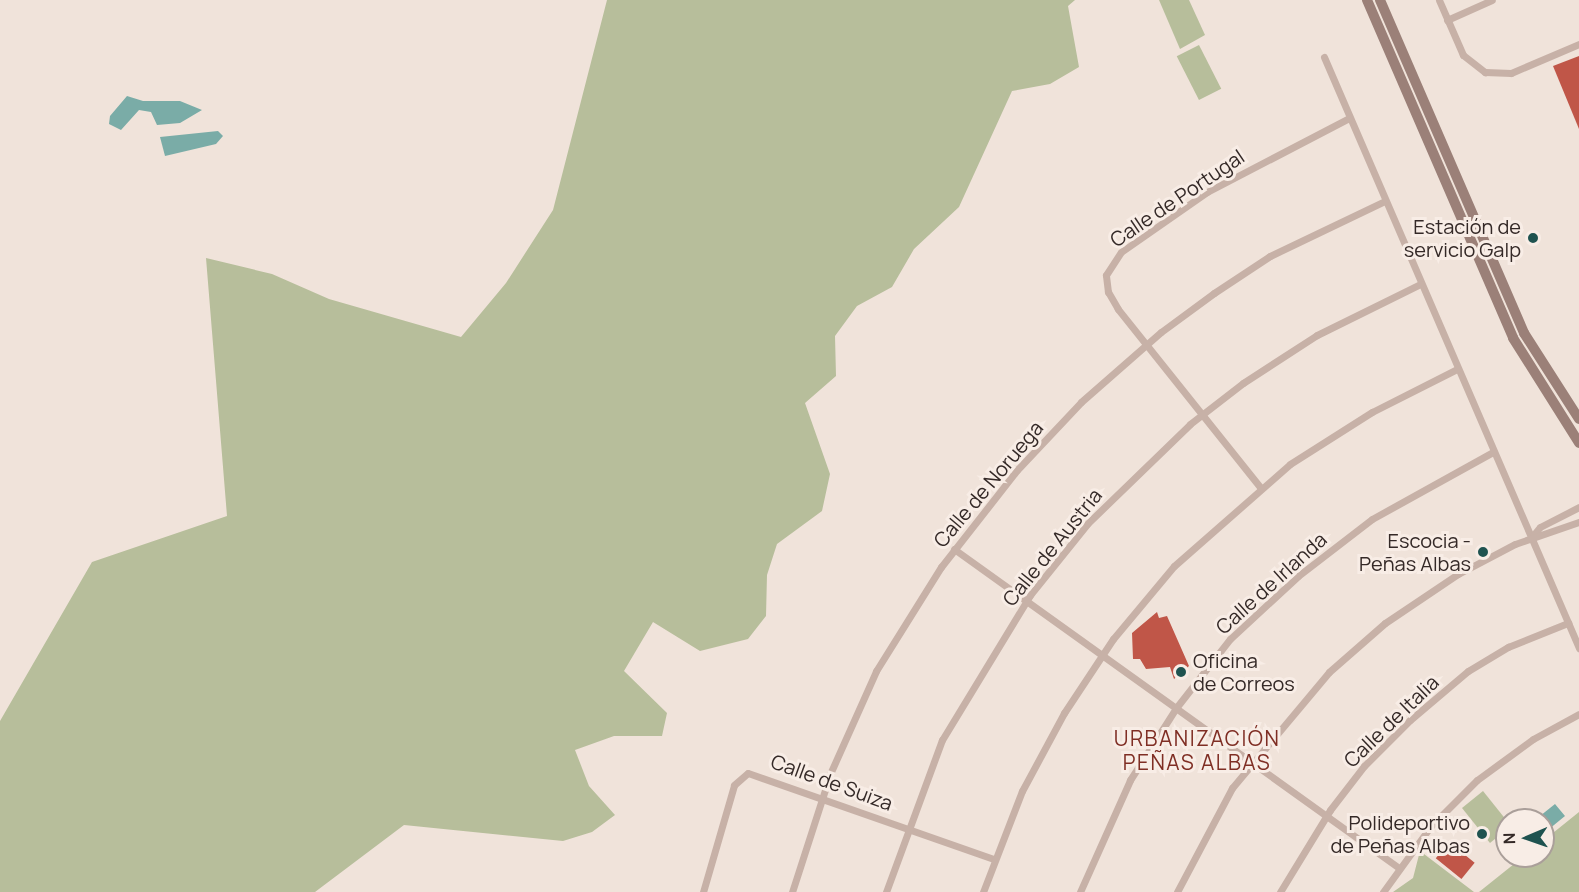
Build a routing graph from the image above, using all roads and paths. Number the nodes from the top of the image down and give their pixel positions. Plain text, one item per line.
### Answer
1 (1367, 0) edge
2 (1380, 0) edge
3 (1439, 0) edge
4 (1490, 0) edge
5 (1447, 20) junction
6 (1579, 44) edge
7 (1324, 57) dead end
8 (1349, 118) junction
9 (1385, 201) junction
10 (1420, 284) junction
11 (1146, 345) junction
12 (1457, 369) junction
13 (1203, 413) junction
14 (1579, 419) edge
15 (1579, 443) edge
16 (1493, 453) junction
17 (1260, 487) junction
18 (1579, 507) edge
19 (1579, 522) edge
20 (1532, 538) junction
21 (954, 549) junction
22 (1026, 602) junction
23 (1568, 623) junction
24 (1579, 648) edge
25 (1101, 656) junction
26 (1176, 708) junction
27 (1579, 714) edge
28 (1252, 762) junction
29 (822, 796) junction
30 (1326, 816) junction
31 (907, 827) junction
32 (994, 859) junction
33 (1399, 868) junction
34 (703, 892) edge
35 (792, 892) edge
36 (886, 892) edge
37 (983, 892) edge
38 (1080, 892) edge
39 (1177, 892) edge
40 (1280, 892) edge
41 (1383, 892) edge

1 - 15 main road
2 - 14 main road
3 - 5 street
4 - 5 street
5 - 6 street
7 - 8 street
8 - 9 street
8 - 11 street, Calle de Portugal
9 - 10 street
9 - 11 street, Calle de Noruega
10 - 12 street
10 - 13 street, Calle de Austria
11 - 13 street, Calle de Portugal
11 - 21 street, Calle de Noruega
12 - 16 street
12 - 17 street
13 - 17 street, Calle de Portugal
13 - 22 street, Calle de Austria
16 - 20 street
16 - 26 street, Calle de Irlanda
17 - 25 street
18 - 20 street
19 - 20 street
20 - 23 street
20 - 28 street
21 - 22 street
21 - 29 street, Calle de Noruega
22 - 25 street
22 - 31 street, Calle de Austria
23 - 24 street
23 - 30 street, Calle de Italia
25 - 26 street
25 - 32 street
26 - 28 street
26 - 38 street, Calle de Irlanda
27 - 33 street
28 - 30 street
28 - 39 street
29 - 31 street, Calle de Suiza
29 - 34 street, Calle de Suiza
29 - 35 street, Calle de Noruega
30 - 33 street
30 - 40 street, Calle de Italia
31 - 32 street, Calle de Suiza
31 - 36 street, Calle de Austria
32 - 37 street
33 - 41 street

